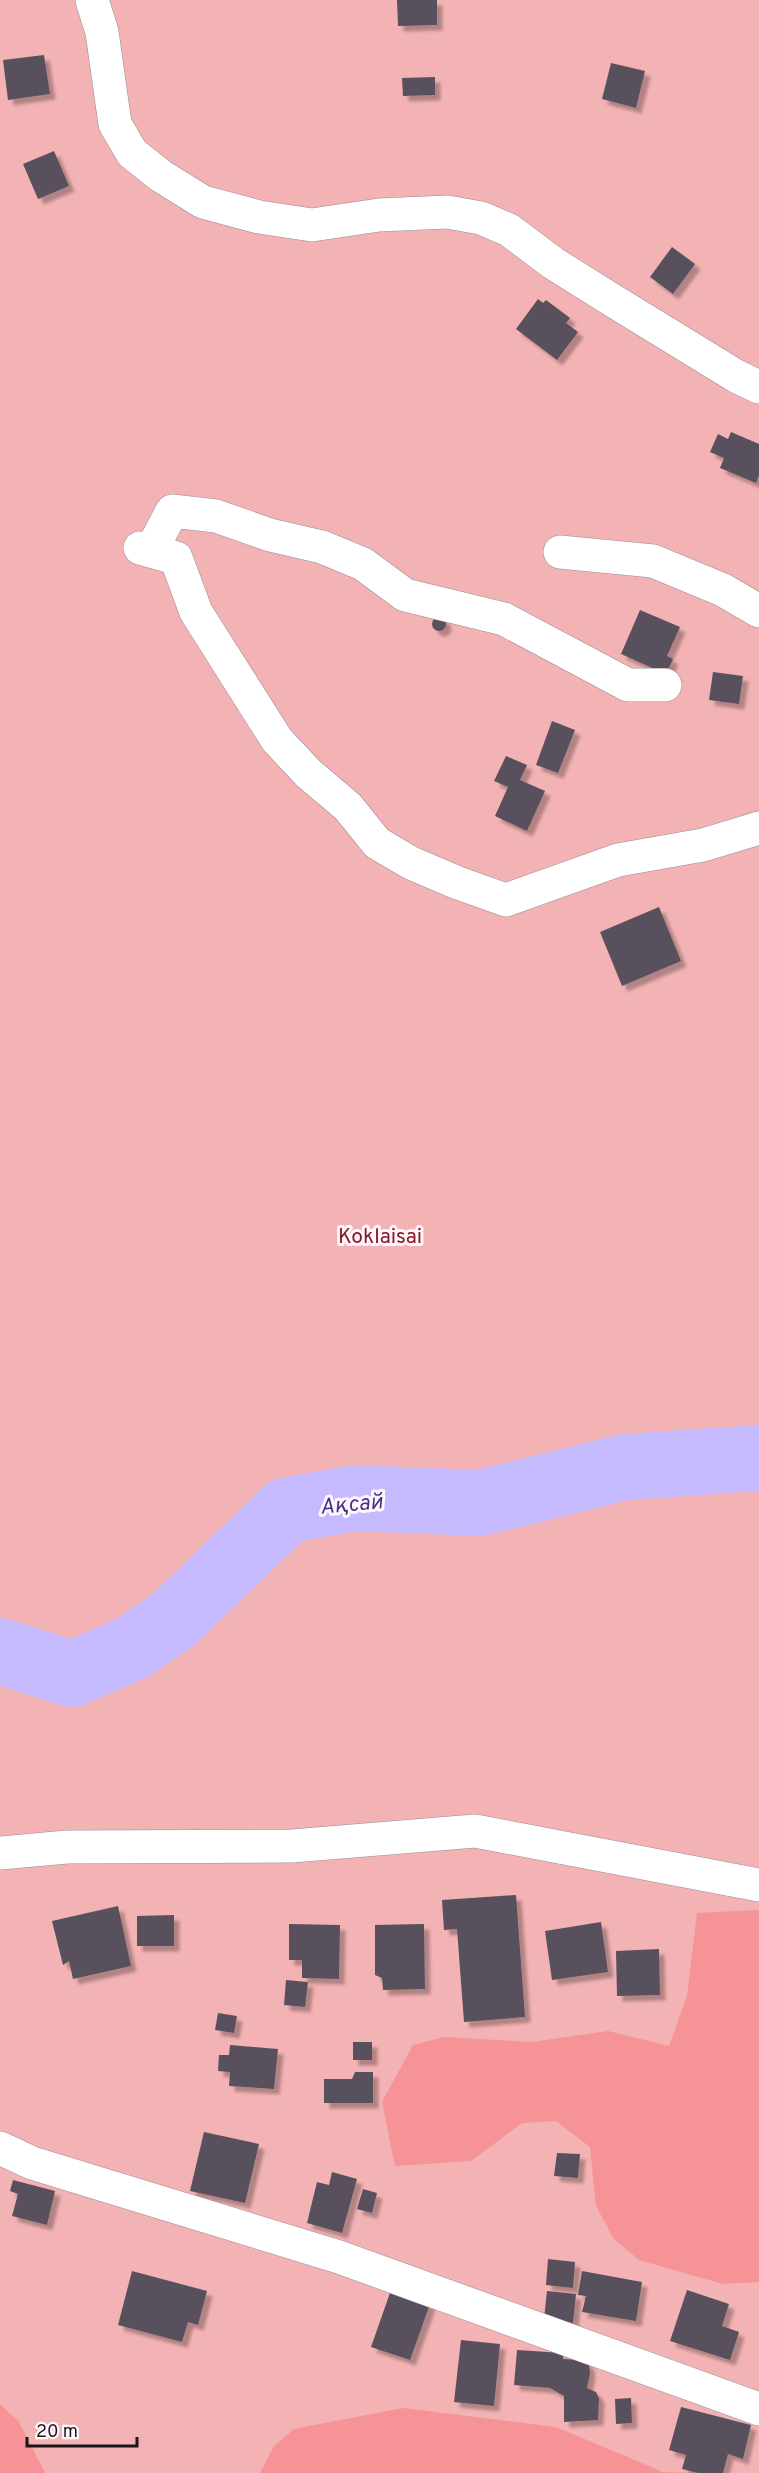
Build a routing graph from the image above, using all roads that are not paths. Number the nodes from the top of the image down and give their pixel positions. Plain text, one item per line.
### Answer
1 (92, 0) edge
2 (759, 387) edge
3 (560, 552) dead end
4 (759, 611) edge
5 (664, 686) dead end
6 (759, 828) edge
7 (0, 1853) edge
8 (759, 1885) edge
9 (0, 2148) edge
10 (759, 2409) edge

1 - 2 street
3 - 4 street
5 - 6 street
7 - 8 street
9 - 10 street

